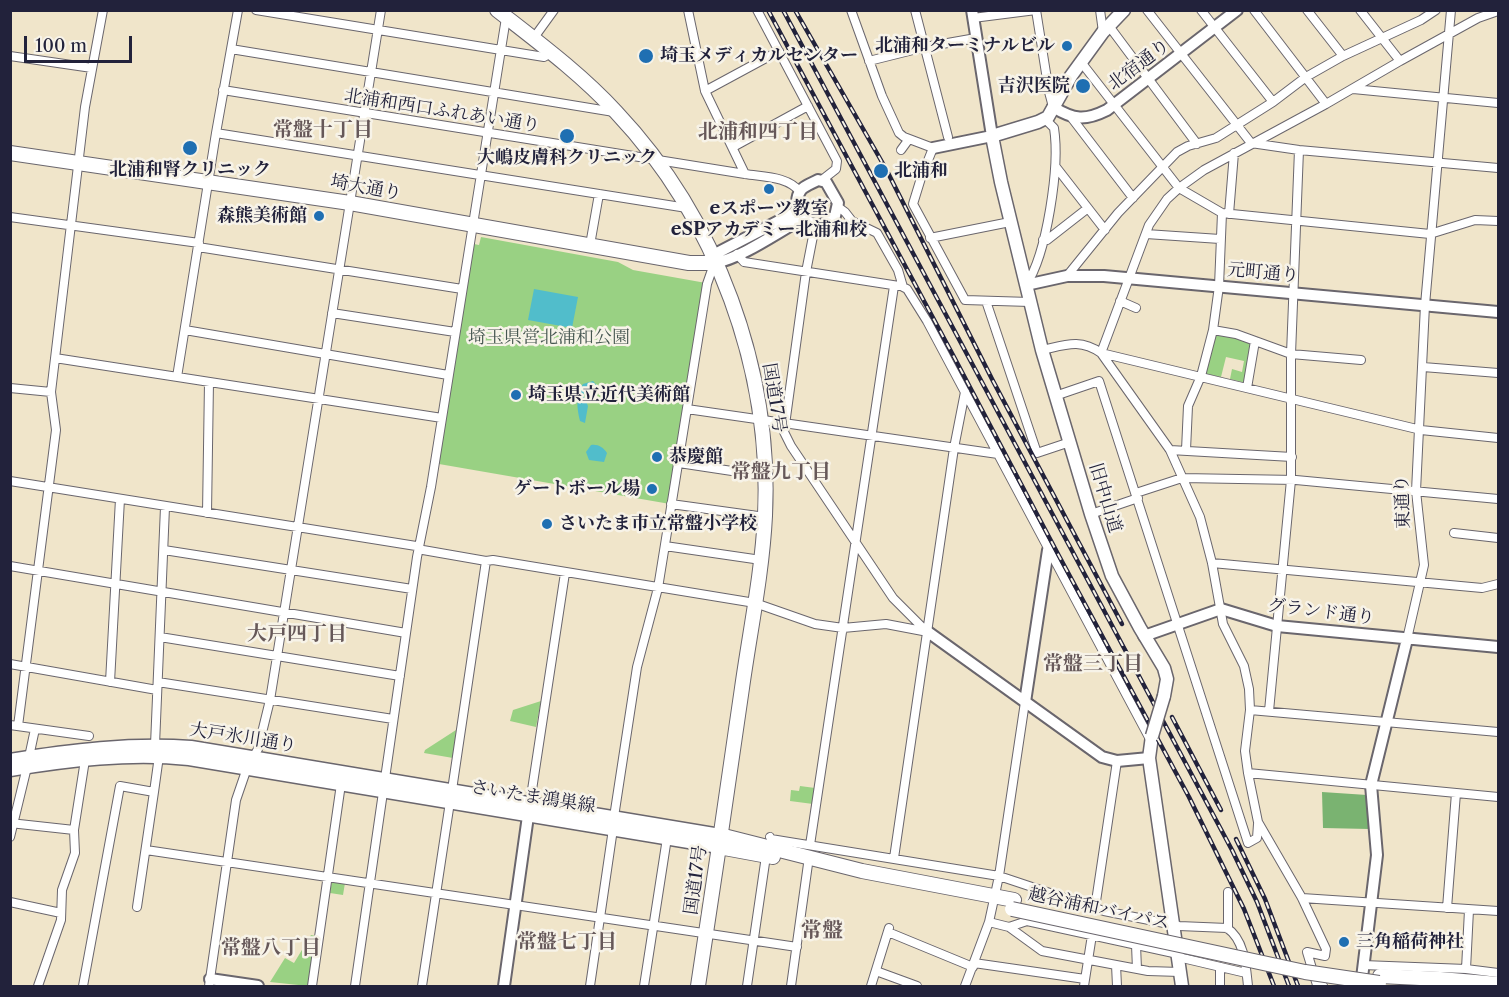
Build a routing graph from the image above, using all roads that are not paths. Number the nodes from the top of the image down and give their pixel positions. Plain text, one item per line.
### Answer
1 (103, 10) edge
2 (237, 10) edge
3 (256, 10) edge
4 (381, 10) edge
5 (554, 10) edge
6 (688, 10) edge
7 (757, 10) edge
8 (851, 10) edge
9 (915, 10) edge
10 (1036, 10) edge
11 (1100, 10) edge
12 (1124, 10) edge
13 (1147, 10) edge
14 (1201, 10) edge
15 (1237, 10) edge
16 (1254, 10) edge
17 (1307, 10) edge
18 (1360, 10) edge
19 (1436, 10) edge
20 (1451, 10) edge
21 (1498, 11) edge
22 (502, 14) edge
23 (973, 14) edge
24 (1215, 28) junction
25 (1106, 29) junction
26 (378, 31) junction
27 (1451, 33) junction
28 (976, 38) junction
29 (1382, 38) junction
30 (533, 39) junction
31 (925, 47) junction
32 (231, 48) junction
33 (501, 50) junction
34 (779, 51) junction
35 (551, 53) junction
36 (1181, 54) junction
37 (10, 56) edge
38 (1343, 57) junction
39 (869, 61) junction
40 (1400, 61) junction
41 (1081, 62) junction
42 (92, 69) junction
43 (371, 72) junction
44 (1306, 77) junction
45 (1148, 79) junction
46 (1353, 89) junction
47 (223, 90) junction
48 (705, 91) junction
49 (494, 92) junction
50 (1443, 98) junction
51 (1273, 102) junction
52 (1498, 103) edge
53 (1326, 104) junction
54 (1114, 105) junction
55 (808, 106) junction
56 (1053, 107) junction
57 (616, 112) junction
58 (364, 114) junction
59 (1071, 117) junction
60 (1045, 119) junction
61 (1237, 125) junction
62 (216, 133) junction
63 (488, 134) junction
64 (992, 136) junction
65 (948, 137) dead end
66 (909, 139) junction
67 (1251, 143) junction
68 (1197, 144) junction
69 (733, 147) junction
70 (933, 148) junction
71 (901, 150) dead end
72 (1299, 150) junction
73 (10, 153) edge
74 (1234, 153) junction
75 (358, 156) junction
76 (656, 160) junction
77 (78, 162) junction
78 (1437, 163) junction
79 (1056, 167) junction
80 (1163, 167) junction
81 (1498, 168) edge
82 (745, 174) junction
83 (481, 176) junction
84 (822, 180) junction
85 (209, 182) junction
86 (1179, 188) junction
87 (800, 192) junction
88 (598, 195) junction
89 (1133, 198) junction
90 (350, 203) junction
91 (838, 207) junction
92 (687, 208) junction
93 (1088, 208) junction
94 (802, 214) junction
95 (1226, 214) junction
96 (10, 217) edge
97 (1295, 220) junction
98 (1498, 221) edge
99 (1010, 222) junction
100 (473, 224) junction
101 (70, 225) junction
102 (815, 226) junction
103 (1105, 230) junction
104 (1146, 234) junction
105 (1430, 234) junction
106 (930, 238) junction
107 (1220, 239) junction
108 (1043, 240) junction
109 (199, 245) junction
110 (590, 245) junction
111 (737, 254) junction
112 (715, 263) junction
113 (339, 269) junction
114 (806, 272) junction
115 (1067, 276) junction
116 (1128, 278) junction
117 (1026, 285) junction
118 (894, 286) junction
119 (1219, 286) junction
120 (903, 287) junction
121 (462, 289) junction
122 (1293, 292) junction
123 (986, 301) junction
124 (1120, 301) junction
125 (1029, 302) junction
126 (1425, 305) junction
127 (1136, 308) dead end
128 (1498, 312) edge
129 (332, 313) junction
130 (185, 330) junction
131 (1213, 330) junction
132 (455, 332) junction
133 (1255, 341) junction
134 (1042, 350) junction
135 (1101, 353) junction
136 (1292, 354) junction
137 (325, 355) junction
138 (55, 358) junction
139 (1361, 360) dead end
140 (1423, 367) junction
141 (1498, 373) edge
142 (448, 375) junction
143 (1201, 376) junction
144 (177, 377) junction
145 (209, 382) junction
146 (10, 388) edge
147 (1247, 388) junction
148 (51, 392) junction
149 (965, 392) junction
150 (1055, 396) junction
151 (318, 399) junction
152 (1291, 399) junction
153 (687, 409) junction
154 (442, 418) junction
155 (761, 420) junction
156 (785, 424) junction
157 (1421, 430) junction
158 (872, 436) junction
159 (1498, 438) edge
160 (1070, 442) junction
161 (954, 448) junction
162 (1170, 450) junction
163 (1186, 450) junction
164 (998, 454) junction
165 (1292, 458) junction
166 (679, 463) junction
167 (765, 476) junction
168 (1182, 478) junction
169 (1291, 480) junction
170 (10, 481) edge
171 (48, 487) junction
172 (1416, 491) junction
173 (1137, 495) junction
174 (120, 499) junction
175 (1498, 499) edge
176 (671, 504) junction
177 (165, 507) junction
178 (207, 513) junction
179 (1091, 514) junction
180 (765, 517) junction
181 (298, 528) junction
182 (1454, 533) dead end
183 (1498, 538) edge
184 (856, 543) junction
185 (665, 546) junction
186 (420, 548) junction
187 (164, 550) junction
188 (1048, 550) junction
189 (761, 560) junction
190 (486, 561) junction
191 (1212, 563) junction
192 (10, 566) edge
193 (1283, 569) junction
194 (39, 570) junction
195 (291, 570) junction
196 (565, 573) junction
197 (1420, 581) junction
198 (115, 584) junction
199 (1498, 584) edge
200 (658, 588) junction
201 (412, 589) junction
202 (162, 591) junction
203 (754, 603) junction
204 (1221, 609) junction
205 (284, 612) junction
206 (1178, 623) junction
207 (1277, 626) junction
208 (843, 628) junction
209 (928, 632) junction
210 (406, 633) junction
211 (1144, 636) junction
212 (160, 637) junction
213 (1407, 639) junction
214 (1498, 647) edge
215 (277, 656) junction
216 (10, 664) edge
217 (26, 667) junction
218 (400, 676) junction
219 (110, 682) junction
220 (158, 686) junction
221 (270, 700) junction
222 (1025, 702) junction
223 (1250, 710) junction
224 (1269, 711) junction
225 (393, 719) junction
226 (1386, 721) junction
227 (14, 725) edge
228 (35, 729) junction
229 (1498, 732) edge
230 (89, 736) dead end
231 (1151, 739) junction
232 (137, 750) junction
233 (157, 750) junction
234 (1149, 758) junction
235 (10, 760) edge
236 (85, 760) junction
237 (1117, 761) junction
238 (28, 762) junction
239 (250, 763) junction
240 (10, 770) edge
241 (1248, 773) junction
242 (341, 778) junction
243 (384, 785) junction
244 (1371, 785) junction
245 (154, 792) junction
246 (1456, 793) junction
247 (451, 796) junction
248 (1498, 797) edge
249 (529, 809) junction
250 (1258, 822) junction
251 (12, 823) edge
252 (614, 823) junction
253 (74, 831) junction
254 (10, 837) edge
255 (770, 837) dead end
256 (667, 838) junction
257 (720, 841) junction
258 (810, 845) junction
259 (146, 850) junction
260 (766, 856) junction
261 (894, 858) junction
262 (227, 862) junction
263 (808, 864) junction
264 (999, 876) junction
265 (328, 878) junction
266 (370, 883) junction
267 (1228, 892) dead end
268 (435, 893) junction
269 (1302, 898) junction
270 (995, 901) junction
271 (10, 902) edge
272 (1372, 903) junction
273 (516, 905) junction
274 (137, 907) dead end
275 (1095, 908) junction
276 (1447, 908) junction
277 (1469, 910) junction
278 (1498, 912) edge
279 (62, 913) junction
280 (600, 917) junction
281 (989, 922) junction
282 (1174, 925) junction
283 (654, 926) junction
284 (1009, 927) junction
285 (1228, 929) junction
286 (706, 934) junction
287 (1092, 935) junction
288 (754, 941) junction
289 (1136, 945) junction
290 (797, 947) junction
291 (1178, 955) junction
292 (1088, 960) junction
293 (974, 965) junction
294 (1116, 965) junction
295 (1363, 965) junction
296 (1220, 968) junction
297 (1137, 969) junction
298 (1466, 969) junction
299 (876, 970) junction
300 (1180, 972) junction
301 (1246, 973) junction
302 (1498, 973) edge
303 (210, 983) edge
304 (1085, 983) edge
305 (1498, 984) edge
306 (38, 987) edge
307 (83, 987) edge
308 (258, 987) edge
309 (312, 987) edge
310 (355, 987) edge
311 (422, 987) edge
312 (504, 987) edge
313 (590, 987) edge
314 (645, 987) edge
315 (698, 987) edge
316 (747, 987) edge
317 (791, 987) edge
318 (871, 987) edge
319 (917, 987) edge
320 (965, 987) edge
321 (1117, 987) edge
322 (1182, 987) edge
323 (1220, 987) edge
324 (1248, 987) edge
325 (1323, 987) edge
326 (1361, 987) edge

1 - 42 street
2 - 32 street
3 - 26 street
4 - 26 street
5 - 30 street
6 - 48 street
7 - 34 street
8 - 39 street
9 - 31 street
10 - 23 street
10 - 56 street
11 - 25 street
12 - 25 main road
13 - 36 street
14 - 24 street
15 - 24 street, 北宿通り
16 - 44 street
17 - 38 street
18 - 29 street
19 - 29 street
20 - 27 street, 東通り
21 - 27 street
22 - 30 highway, 国道17号
22 - 33 street
23 - 28 street, 旧中山道
24 - 36 street, 北宿通り
24 - 51 street
25 - 41 main road
25 - 45 street
26 - 33 street
26 - 43 street
27 - 40 street
27 - 50 street, 東通り
28 - 31 street
28 - 64 street, 旧中山道
29 - 38 street
29 - 40 street
30 - 35 highway, 国道17号
31 - 39 street
31 - 65 street
32 - 43 street
32 - 47 street
33 - 35 street
33 - 49 street
34 - 48 street
34 - 55 street
35 - 57 highway, 国道17号
36 - 45 street, 北宿通り
36 - 61 street
37 - 42 street
38 - 44 street
39 - 66 street
40 - 46 street
41 - 54 street
41 - 56 main road
42 - 77 street
43 - 49 street
43 - 58 street
44 - 51 street
44 - 53 street
45 - 54 street, 北宿通り
45 - 68 street
46 - 50 street
46 - 53 street
47 - 58 street, 北浦和西口ふれあい通り
47 - 62 street
48 - 69 street
49 - 57 street
49 - 63 street
50 - 52 street
50 - 78 street, 東通り
51 - 61 street
53 - 67 street
54 - 59 street, 北宿通り
54 - 80 street
55 - 69 street
55 - 84 street
56 - 59 street
56 - 60 main road
57 - 76 highway, 国道17号
58 - 63 street, 北浦和西口ふれあい通り
58 - 75 street
59 - 89 street
60 - 64 main road
60 - 79 street
61 - 67 street
61 - 68 street
62 - 75 street
62 - 85 street
63 - 76 street, 北浦和西口ふれあい通り
63 - 83 street
64 - 70 street
64 - 99 main road, 旧中山道
66 - 70 street
66 - 71 street
67 - 72 street
67 - 74 street
68 - 80 street
69 - 82 street
70 - 106 street
72 - 78 street
72 - 97 street
73 - 77 highway, 埼大通り
74 - 86 street
74 - 95 street
75 - 83 street
75 - 90 street
76 - 82 street, 北浦和西口ふれあい通り
76 - 92 highway, 国道17号
77 - 85 highway, 埼大通り
77 - 101 street
78 - 81 street
78 - 105 street, 東通り
79 - 93 street
79 - 108 street
80 - 86 street
80 - 89 street
82 - 87 street, 北浦和西口ふれあい通り
83 - 88 street
83 - 100 street
84 - 87 street
84 - 91 street
85 - 90 highway, 埼大通り
85 - 109 street
86 - 95 street
86 - 104 street
87 - 94 street
88 - 92 street
88 - 110 street
89 - 103 street
90 - 100 highway, 埼大通り
90 - 113 street
91 - 102 street
91 - 120 street
92 - 112 highway, 国道17号
93 - 103 street
93 - 108 street
94 - 102 street
94 - 111 street
94 - 112 street
95 - 97 street
95 - 107 street
96 - 101 street
97 - 105 street
97 - 122 street
98 - 105 street
99 - 106 street
99 - 117 main road, 旧中山道
100 - 110 highway, 埼大通り
100 - 121 street
101 - 109 street
101 - 138 street
102 - 114 street
103 - 115 street
104 - 107 street
104 - 116 street
105 - 126 street, 東通り
106 - 123 street
107 - 119 street
108 - 117 street
109 - 113 street
109 - 130 street
110 - 112 highway, 埼大通り
111 - 112 street
111 - 114 street
112 - 153 street
112 - 155 highway, 国道17号
113 - 121 street
113 - 129 street
114 - 118 street
114 - 156 street
115 - 116 street, 元町通り
115 - 117 street, 元町通り
116 - 119 street, 元町通り
116 - 124 street
117 - 125 main road, 旧中山道
118 - 120 street
118 - 158 street
119 - 122 street, 元町通り
119 - 131 street
120 - 149 street
121 - 132 street
122 - 126 street, 元町通り
122 - 136 street
123 - 125 street
123 - 160 street
124 - 127 street
124 - 135 street
125 - 134 main road, 旧中山道
126 - 128 street, 元町通り
126 - 140 street, 東通り
129 - 132 street
129 - 137 street
130 - 137 street
130 - 144 street
131 - 133 street
131 - 143 street
132 - 142 street
133 - 136 street
133 - 147 street
134 - 135 street
134 - 150 main road, 旧中山道
135 - 143 street
135 - 162 street
136 - 139 street
136 - 152 street
137 - 142 street
137 - 151 street
138 - 144 street
138 - 148 street
140 - 141 street
140 - 157 street, 東通り
142 - 154 street
143 - 147 street
143 - 163 street
144 - 145 street
145 - 151 street
145 - 178 street
146 - 148 street
147 - 152 street
148 - 171 street
149 - 161 street
149 - 164 street
150 - 160 main road, 旧中山道
150 - 173 street
151 - 154 street
151 - 181 street
152 - 157 street
152 - 165 street
153 - 155 street
153 - 166 street
154 - 186 street
155 - 156 street
155 - 167 highway, 国道17号
156 - 158 street
156 - 184 street
157 - 159 street
157 - 172 street, 東通り
158 - 161 street
158 - 184 street
160 - 179 main road, 旧中山道
161 - 164 street
161 - 209 street
162 - 163 street
162 - 168 street
163 - 165 street
164 - 188 street
165 - 169 street
166 - 167 street
166 - 176 street
167 - 180 highway, 国道17号
168 - 169 street
168 - 173 street
168 - 191 street
169 - 172 street
169 - 193 street
170 - 171 street
171 - 174 street
171 - 194 street
172 - 175 street
172 - 197 street, 東通り
173 - 179 street
173 - 206 street
174 - 177 street
174 - 198 street
176 - 180 street
176 - 185 street
177 - 178 street
177 - 187 street
178 - 181 street
179 - 211 main road, 旧中山道
180 - 189 highway, 国道17号
181 - 186 street
181 - 195 street
182 - 183 street
184 - 208 street
184 - 209 street
185 - 189 street
185 - 200 street
186 - 190 street
186 - 201 street
187 - 195 street
187 - 202 street
188 - 222 street
188 - 231 street
189 - 203 highway, 国道17号
190 - 196 street
190 - 247 street
191 - 193 street
191 - 204 street
192 - 194 street
193 - 197 street
193 - 207 street
194 - 198 street
194 - 217 street
195 - 201 street
195 - 205 street
196 - 200 street
196 - 249 street
197 - 199 street
197 - 213 street, 東通り
198 - 202 street
198 - 219 street
200 - 203 street
200 - 252 street
201 - 210 street
202 - 205 street
202 - 212 street
203 - 208 street
203 - 257 highway, 国道17号
204 - 206 street
204 - 207 street, グランド通り
204 - 223 street
205 - 210 street
205 - 215 street
206 - 211 street
206 - 250 street
207 - 213 street, グランド通り
207 - 224 street
208 - 209 street
208 - 258 street
209 - 222 street
209 - 261 street
210 - 218 street
211 - 231 main road, 旧中山道, bridge
212 - 215 street
212 - 220 street
213 - 214 street, グランド通り
213 - 226 street, 東通り
215 - 218 street
215 - 221 street
216 - 217 street
217 - 219 street
217 - 227 street
218 - 225 street
219 - 220 street
220 - 221 street
220 - 233 street
221 - 225 street
221 - 239 street
222 - 237 street
222 - 264 street
223 - 224 street
223 - 241 street
224 - 226 street
225 - 243 street
226 - 229 street
226 - 244 street, 東通り
227 - 228 street
228 - 230 street
228 - 238 street
231 - 234 main road, 旧中山道
232 - 233 main road, 大戸氷川通り
232 - 236 main road
232 - 238 main road
233 - 239 main road, 大戸氷川通り
233 - 245 street
234 - 237 street
234 - 282 main road, 旧中山道
235 - 238 main road
236 - 238 main road
236 - 253 street
237 - 275 street
238 - 240 main road
238 - 251 street
239 - 242 main road, 大戸氷川通り
239 - 262 street
241 - 244 street
241 - 250 street
242 - 243 main road, さいたま鴻巣線
242 - 265 street
243 - 247 main road, さいたま鴻巣線
243 - 266 street
244 - 246 street
244 - 272 street, 東通り
245 - 259 street
245 - 307 street
246 - 248 street
246 - 276 street
247 - 249 main road, さいたま鴻巣線
247 - 268 street
249 - 252 main road, さいたま鴻巣線
249 - 273 street
250 - 269 street
251 - 253 street
251 - 254 street
252 - 256 main road, さいたま鴻巣線
252 - 257 main road, さいたま鴻巣線
252 - 280 street
253 - 279 street
255 - 258 street
256 - 257 main road, さいたま鴻巣線
256 - 283 street
257 - 260 highway, 越谷浦和バイパス
257 - 270 highway, 越谷浦和バイパス
257 - 286 highway, 国道17号
258 - 261 street
259 - 262 street
259 - 274 street
260 - 263 highway, 越谷浦和バイパス
260 - 288 street
261 - 264 street
262 - 265 street
262 - 303 street
263 - 270 highway, 越谷浦和バイパス
263 - 290 street
264 - 270 street
264 - 275 street
265 - 266 street
265 - 309 street
266 - 268 street
266 - 310 street
267 - 285 street
268 - 273 street
268 - 311 street
269 - 272 street
269 - 325 street
270 - 281 street
270 - 305 highway, 越谷浦和バイパス
271 - 279 street
272 - 276 street
272 - 295 street, 東通り
273 - 280 street
273 - 312 street
275 - 282 street
276 - 277 street
277 - 278 street
277 - 298 street
279 - 306 street
280 - 283 street
280 - 313 street
281 - 284 street
281 - 293 street
282 - 285 street
282 - 291 main road, 旧中山道
283 - 286 street
283 - 314 street
284 - 287 street
284 - 292 street
285 - 301 street
286 - 288 street
286 - 315 highway, 国道17号
287 - 289 street
287 - 292 street
288 - 290 street
288 - 316 street
289 - 291 street
289 - 297 street
290 - 317 street
291 - 296 street
291 - 300 main road, 旧中山道
292 - 294 street
292 - 304 street
293 - 299 street
293 - 304 street
293 - 320 street
294 - 297 street
294 - 321 street
295 - 298 street
295 - 326 street, 東通り
296 - 301 street
296 - 323 street
297 - 300 street
298 - 302 street
299 - 318 street
299 - 319 street
300 - 322 main road, 旧中山道
301 - 324 street
303 - 308 street

